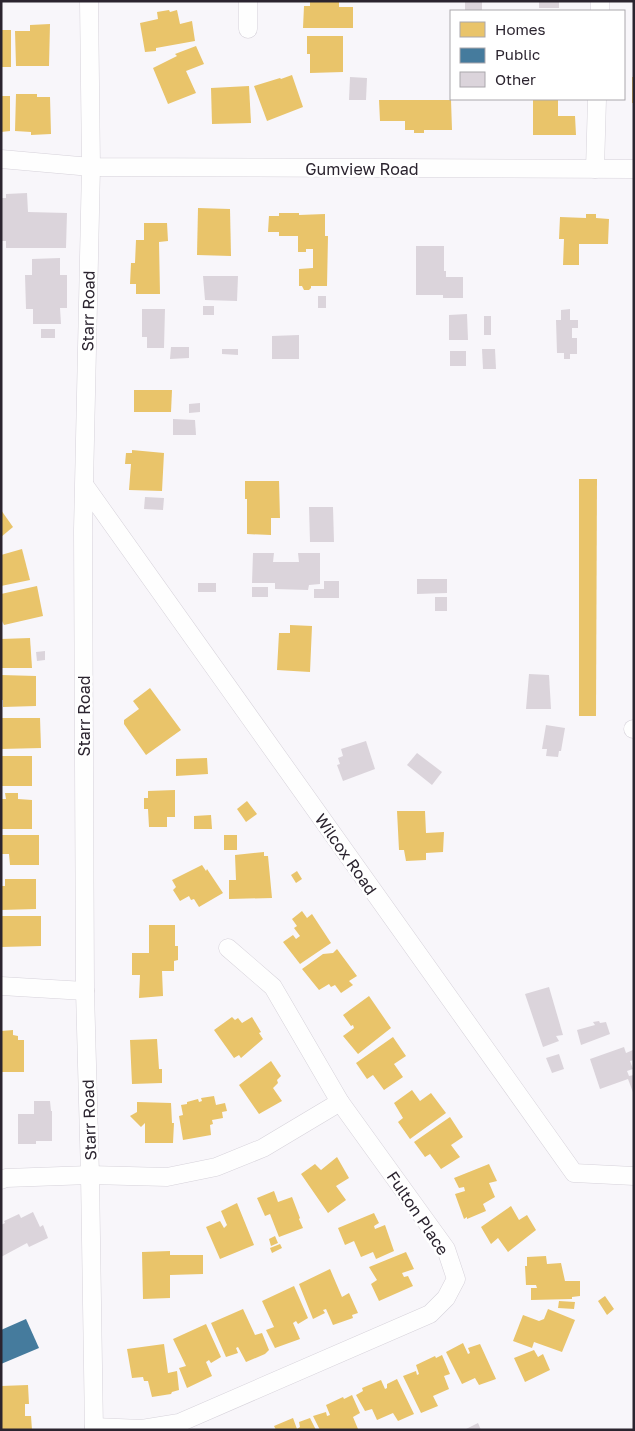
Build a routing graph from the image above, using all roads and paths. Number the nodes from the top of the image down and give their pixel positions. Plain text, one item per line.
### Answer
1 (89, 1) edge
2 (248, 1) edge
3 (248, 29) dead end
4 (597, 100) edge
5 (1, 159) edge
6 (91, 167) junction
7 (595, 169) junction
8 (634, 169) edge
9 (85, 486) junction
10 (228, 948) dead end
11 (1, 986) edge
12 (85, 991) junction
13 (340, 1102) junction
14 (90, 1175) junction
15 (634, 1176) edge
16 (1, 1180) edge
17 (94, 1429) edge

1 - 6 street, Starr Road
2 - 3 street
4 - 7 street
5 - 6 street, Gumview Road
6 - 7 street, Gumview Road
6 - 9 street, Starr Road
7 - 8 street, Gumview Road
9 - 12 street, Starr Road
9 - 15 street, Wilcox Road
10 - 13 street, Fulton Place
11 - 12 street
12 - 14 street, Starr Road
13 - 14 street
13 - 17 street, Fulton Place
14 - 16 street
14 - 17 street, Starr Road

